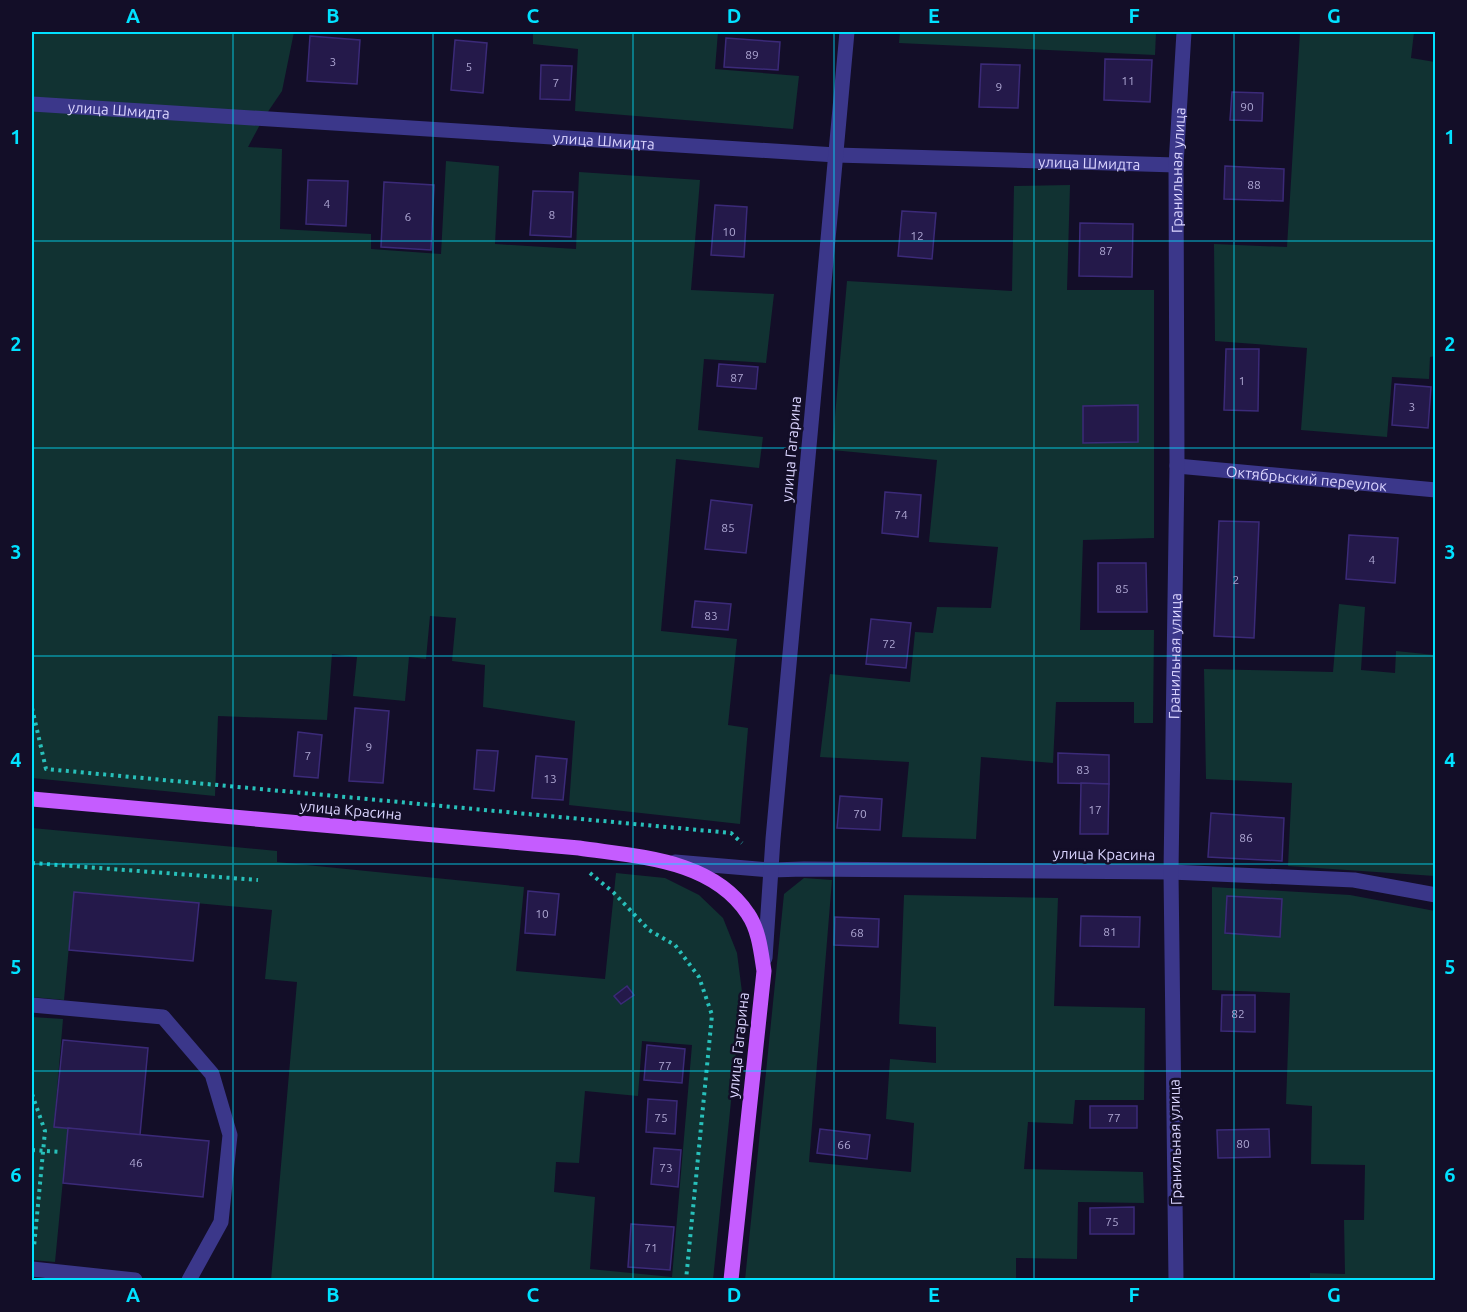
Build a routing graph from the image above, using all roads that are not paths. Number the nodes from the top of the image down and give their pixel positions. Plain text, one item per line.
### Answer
1 (847, 32) edge
2 (1184, 32) edge
3 (32, 104) edge
4 (836, 155) junction
5 (1176, 165) junction
6 (1177, 466) junction
7 (1436, 490) edge
8 (32, 799) edge
9 (667, 861) junction
10 (771, 870) junction
11 (1171, 872) junction
12 (1436, 895) edge
13 (764, 971) junction
14 (32, 1005) edge
15 (32, 1269) edge
16 (135, 1281) edge
17 (189, 1281) edge
18 (731, 1281) edge
19 (1176, 1281) edge

1 - 4 street, улица Гагарина
2 - 5 street, Гранильная улица
3 - 4 street, улица Шмидта
4 - 5 street, улица Шмидта
4 - 10 street, улица Гагарина
5 - 6 street, Гранильная улица
6 - 7 street, Октябрьский переулок
6 - 11 street, Гранильная улица
8 - 9 main road, улица Красина
9 - 10 street, улица Красина
9 - 13 main road, улица Гагарина
10 - 11 street, улица Красина
10 - 13 street, улица Гагарина
11 - 12 street, улица Красина
11 - 19 street, Гранильная улица
13 - 18 main road, улица Гагарина
14 - 17 street
15 - 16 street

